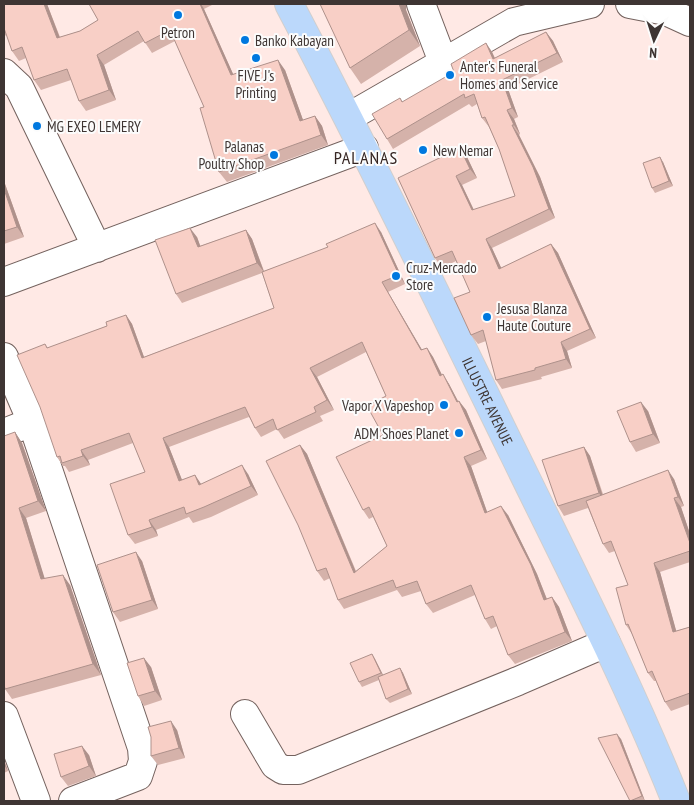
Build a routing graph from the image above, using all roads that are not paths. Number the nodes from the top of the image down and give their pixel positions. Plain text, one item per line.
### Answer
1 (289, 4) edge
2 (420, 4) edge
3 (590, 4) edge
4 (630, 4) edge
5 (690, 22) edge
6 (443, 62) junction
7 (4, 73) edge
8 (349, 117) junction
9 (364, 148) junction
10 (97, 248) junction
11 (4, 282) edge
12 (4, 357) edge
13 (32, 422) junction
14 (4, 433) edge
15 (606, 643) junction
16 (245, 714) dead end
17 (4, 716) edge
18 (36, 801) edge
19 (73, 801) edge
20 (676, 801) edge

1 - 8 main road, ILLUSTRE AVENUE
2 - 6 street
3 - 6 street
4 - 5 street
6 - 8 street
7 - 10 street
8 - 9 main road, ILLUSTRE AVENUE
9 - 10 street
9 - 15 main road, ILLUSTRE AVENUE
10 - 11 street
12 - 13 street
13 - 14 street
13 - 19 street
15 - 16 street
15 - 20 main road, ILLUSTRE AVENUE
17 - 18 street

